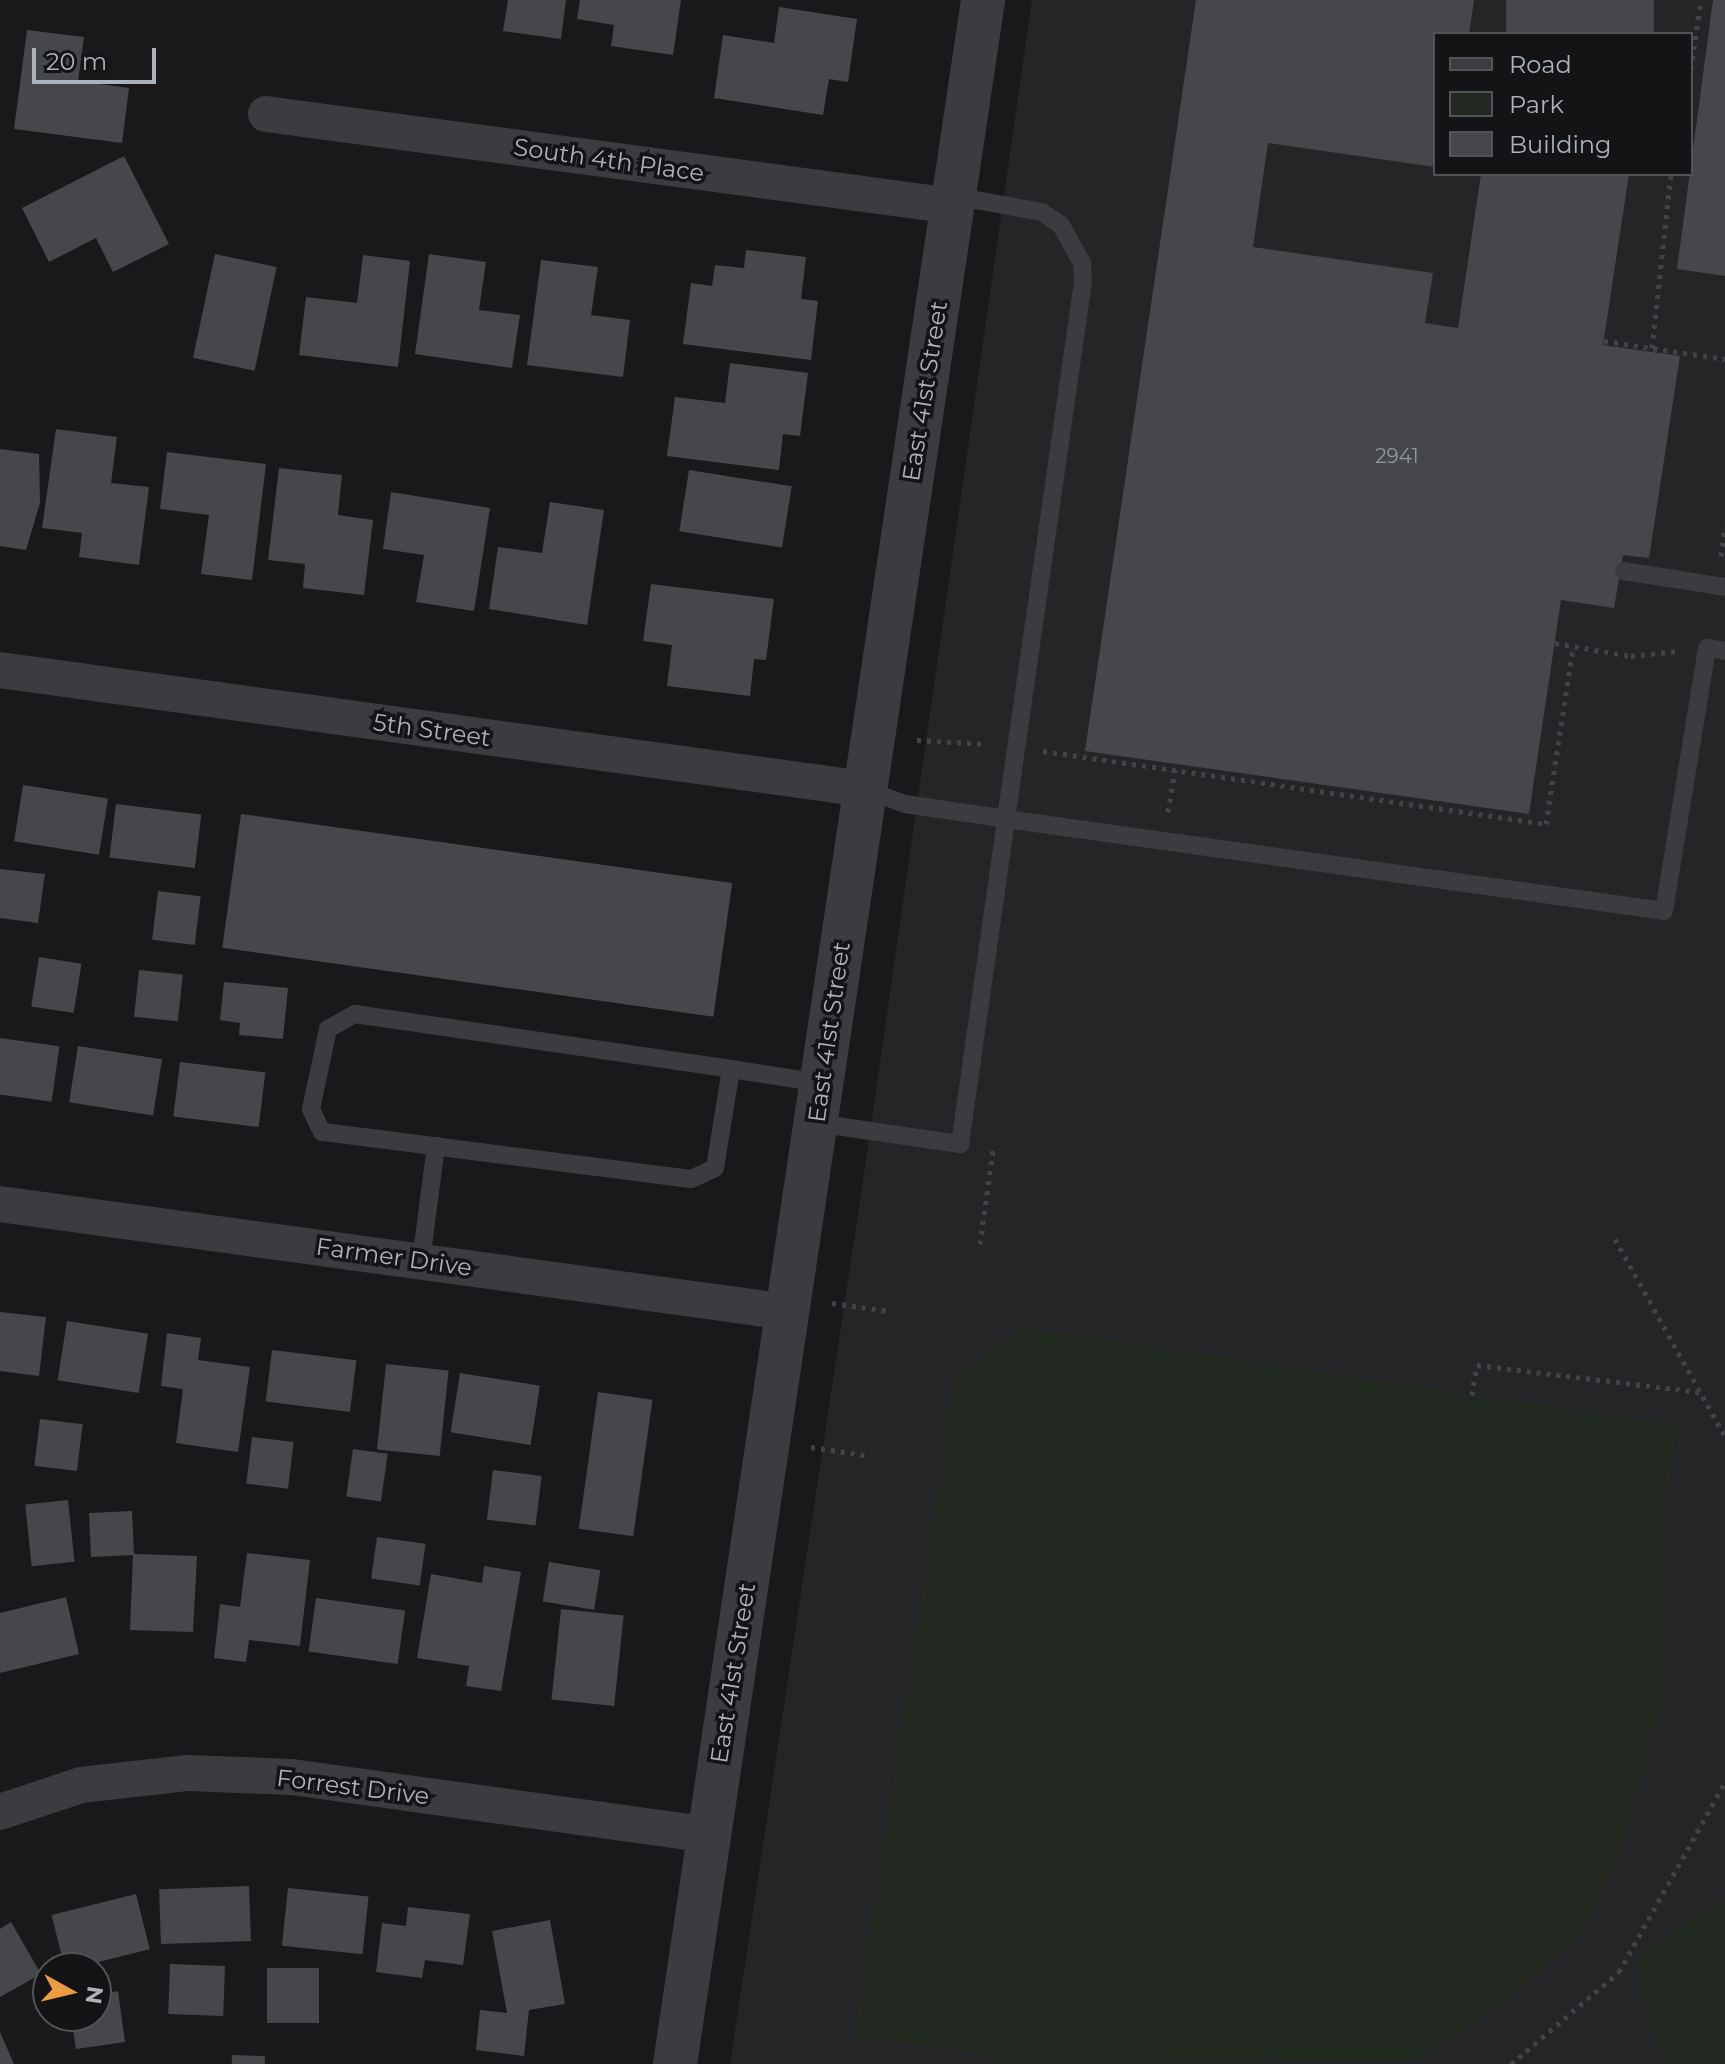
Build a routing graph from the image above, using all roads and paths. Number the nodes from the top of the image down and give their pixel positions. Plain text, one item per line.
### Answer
1 (983, 0) edge
2 (1701, 0) edge
3 (1693, 55) edge
4 (266, 114) dead end
5 (1671, 176) edge
6 (953, 201) junction
7 (1604, 341) dead end
8 (1652, 348) junction
9 (1725, 359) edge
10 (1624, 571) dead end
11 (1725, 587) edge
12 (1555, 643) dead end
13 (1573, 647) junction
14 (1716, 650) edge
15 (0, 670) edge
16 (909, 739) dead end
17 (1016, 747) junction
18 (864, 789) junction
19 (1006, 819) junction
20 (731, 1069) junction
21 (818, 1103) junction
22 (436, 1146) junction
23 (993, 1149) dead end
24 (0, 1204) edge
25 (1615, 1239) dead end
26 (980, 1244) dead end
27 (421, 1261) junction
28 (832, 1303) dead end
29 (888, 1311) dead end
30 (787, 1312) junction
31 (1701, 1392) junction
32 (1472, 1395) dead end
33 (1725, 1437) edge
34 (811, 1447) dead end
35 (864, 1455) dead end
36 (1725, 1782) edge
37 (0, 1812) edge
38 (709, 1835) junction
39 (675, 2064) edge
40 (1511, 2064) edge

1 - 6 street, East 41st Street
2 - 3 path
4 - 6 street, South 4th Place
5 - 8 path
6 - 17 lane
6 - 18 street, East 41st Street
7 - 8 path
8 - 9 path
10 - 11 lane
12 - 13 path
13 - 14 path
13 - 17 path
14 - 19 lane
15 - 18 street, 5th Street
16 - 17 path
17 - 19 lane
18 - 19 lane
18 - 21 street, East 41st Street
19 - 21 lane
20 - 21 lane
20 - 22 lane
20 - 22 lane
21 - 30 street, East 41st Street
22 - 27 lane
23 - 26 path
24 - 27 street, Farmer Drive
25 - 31 path
27 - 30 street, Farmer Drive
28 - 29 path
30 - 38 street, East 41st Street
31 - 32 path
31 - 33 path
34 - 35 path
36 - 40 path
37 - 38 street, Forrest Drive
38 - 39 street, East 41st Street

